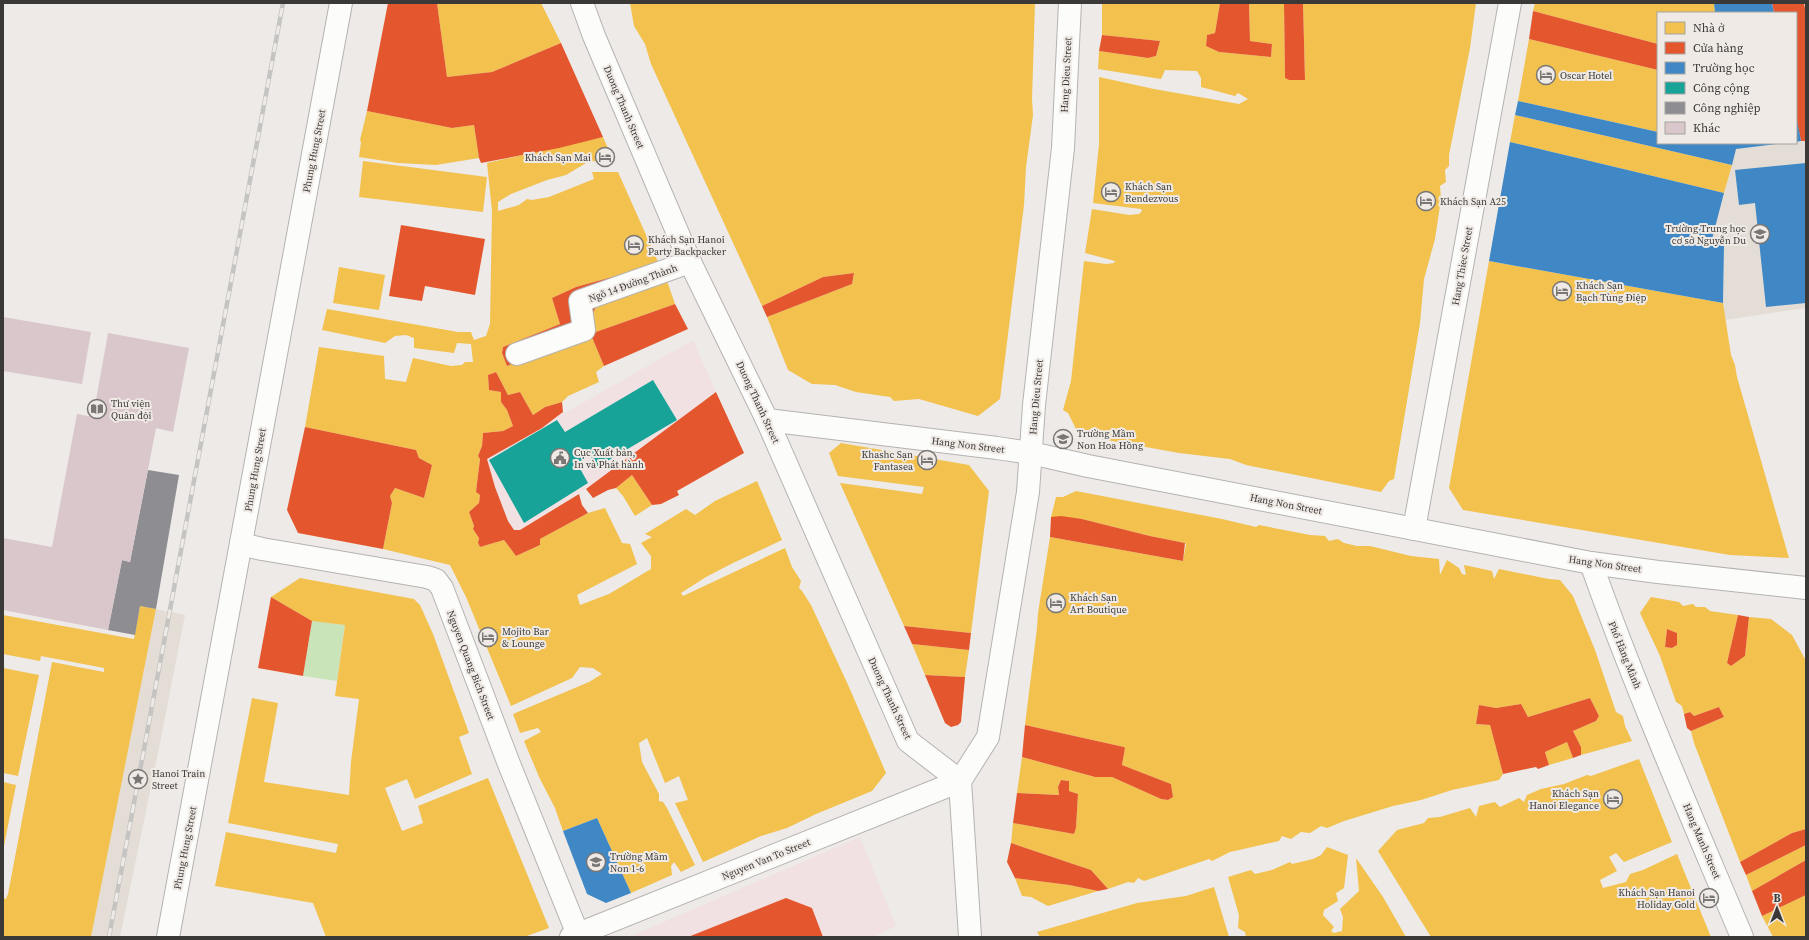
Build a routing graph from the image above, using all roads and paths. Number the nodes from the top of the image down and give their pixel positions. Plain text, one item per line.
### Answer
1 (341, 3) edge
2 (582, 3) edge
3 (1070, 3) edge
4 (1510, 3) edge
5 (690, 262) junction
6 (517, 354) dead end
7 (767, 420) junction
8 (1031, 453) junction
9 (1414, 529) junction
10 (241, 544) junction
11 (1591, 563) junction
12 (1806, 588) edge
13 (960, 782) junction
14 (576, 936) edge
15 (168, 937) edge
16 (970, 937) edge
17 (1742, 937) edge

1 - 10 street, Phung Hung Street
2 - 5 street, Duong Thanh Street
3 - 8 street, Hang Dieu Street
4 - 9 street, Hang Thiec Street
5 - 6 street, Ngõ 14 Đường Thành
5 - 7 street, Duong Thanh Street
7 - 8 street, Hang Non Street
7 - 13 street, Duong Thanh Street
8 - 9 street, Hang Non Street
8 - 13 street, Hang Dieu Street
9 - 11 street, Hang Non Street
10 - 14 street, Nguyen Quang Bich Street
10 - 15 street, Phung Hung Street
11 - 12 street, Hang Non Street
11 - 17 street, Hang Manh Street
13 - 14 street, Nguyen Van To Street
13 - 16 street

